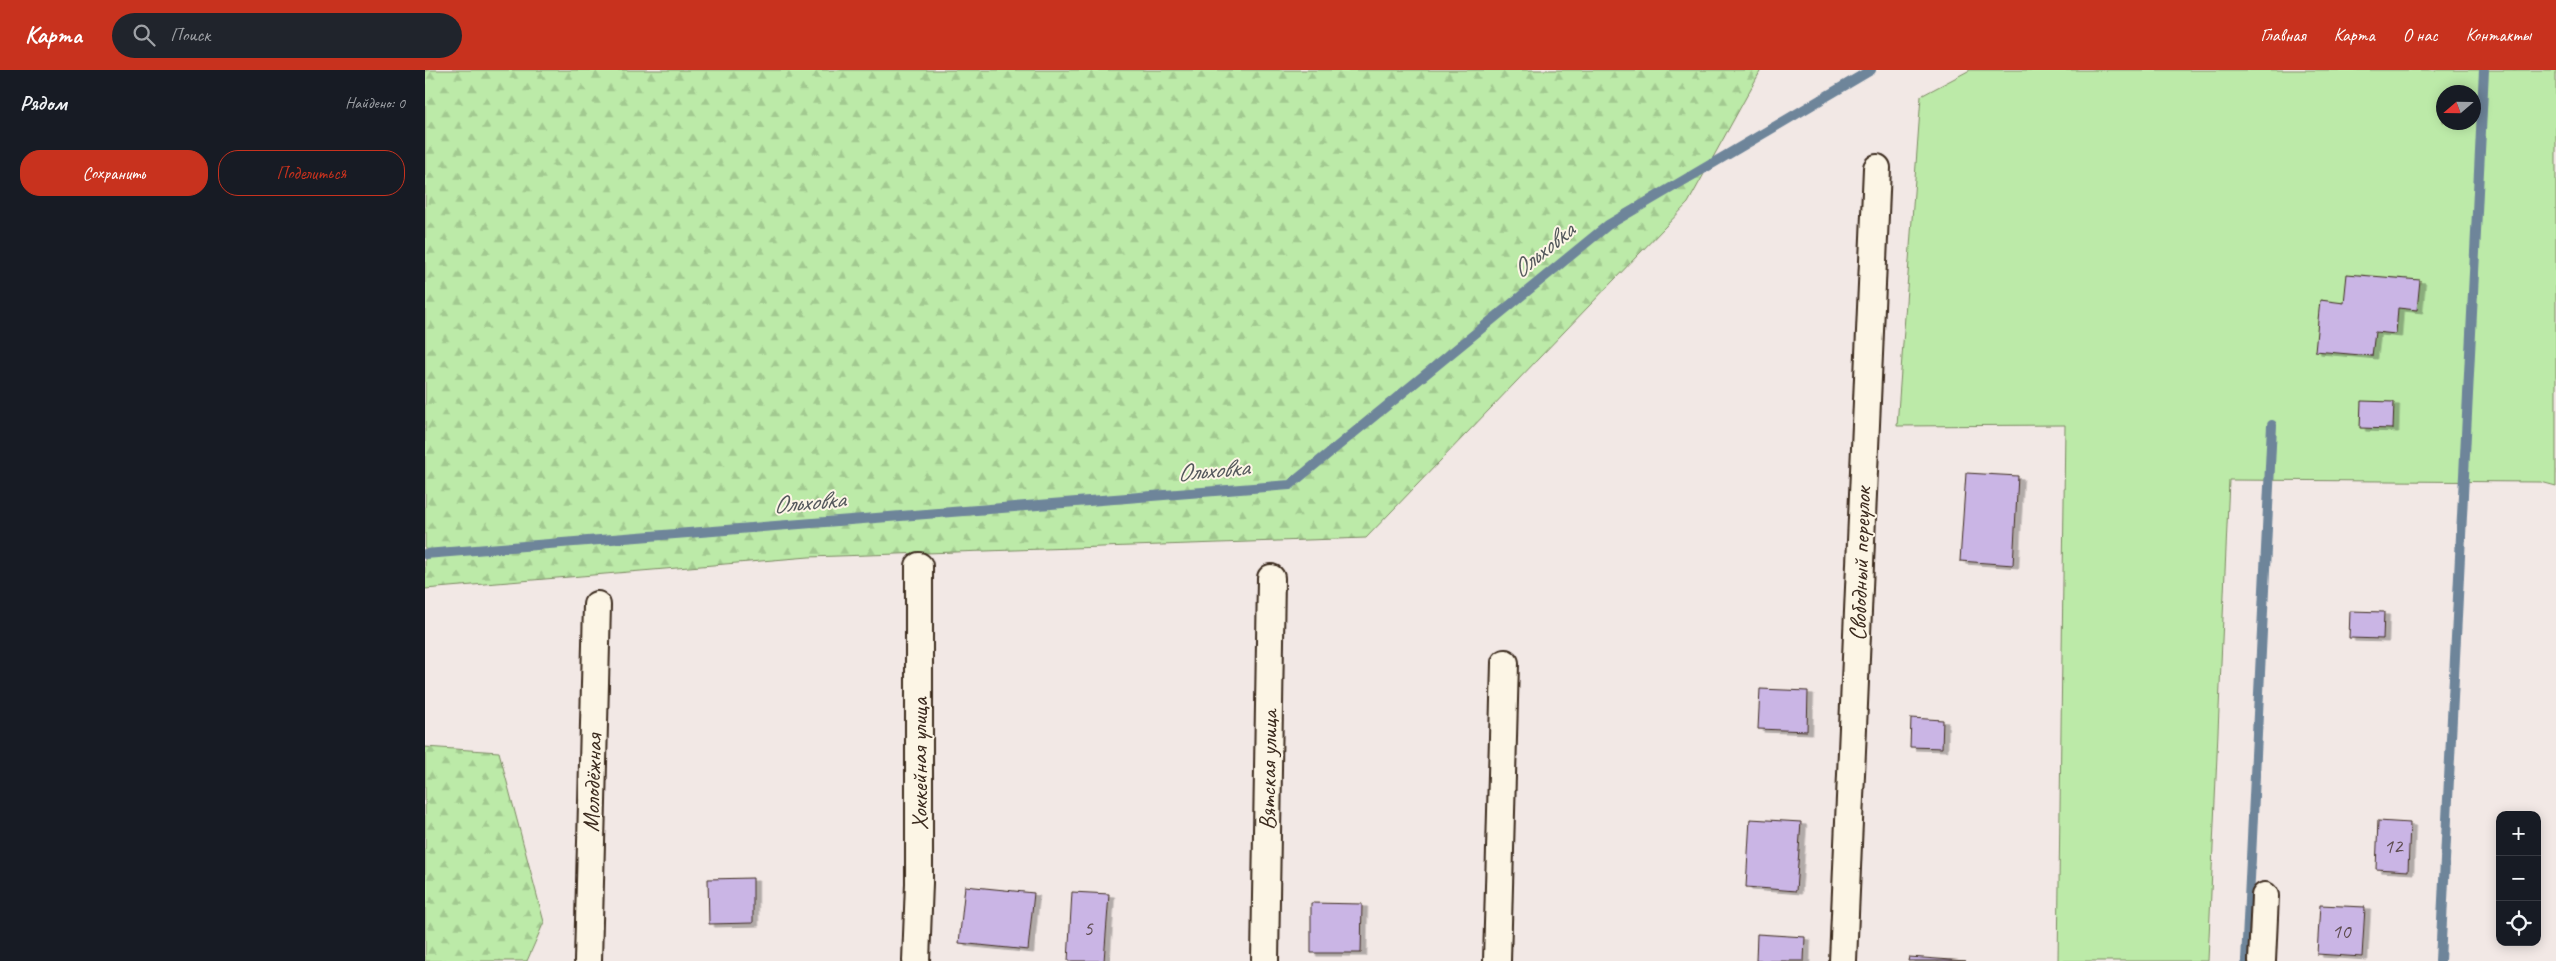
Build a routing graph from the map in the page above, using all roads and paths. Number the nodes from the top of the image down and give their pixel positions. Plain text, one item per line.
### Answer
1 (1877, 168) dead end
2 (919, 566) dead end
3 (1271, 578) dead end
4 (597, 605) dead end
5 (1505, 663) dead end
6 (2265, 896) dead end
7 (588, 961) edge
8 (916, 961) edge
9 (1265, 961) edge
10 (1497, 961) edge
11 (1843, 961) edge
12 (2261, 961) edge

1 - 11 street, Свободный переулок
2 - 8 street, Хоккейная улица
3 - 9 street, Вятская улица
4 - 7 street, Молодёжная
5 - 10 street
6 - 12 street

